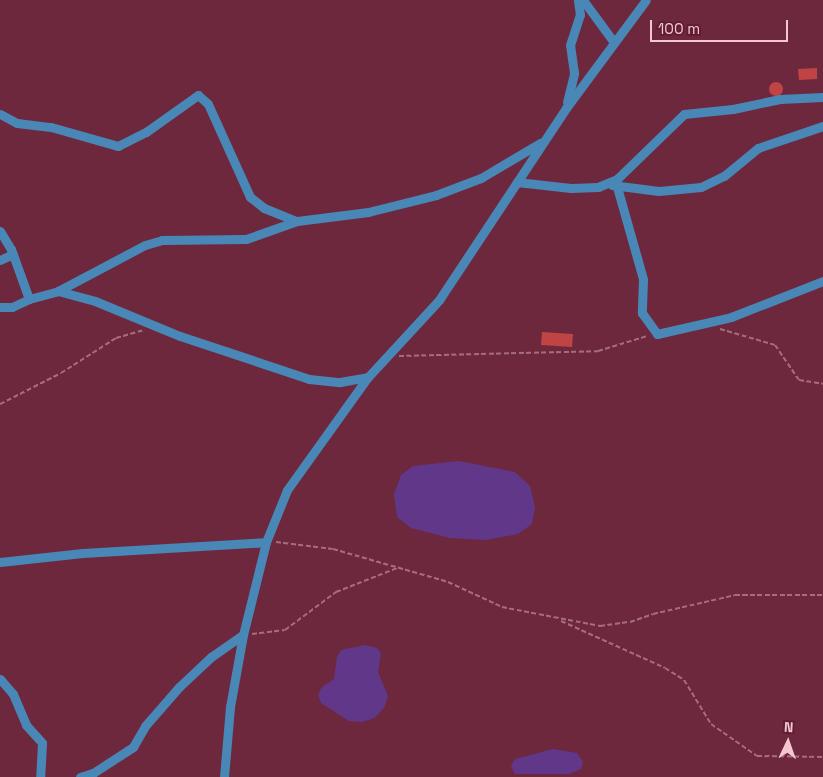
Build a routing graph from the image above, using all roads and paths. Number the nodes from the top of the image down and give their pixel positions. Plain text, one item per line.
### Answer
1 (578, 0) edge
2 (583, 0) edge
3 (646, 0) edge
4 (613, 41) junction
5 (823, 97) edge
6 (566, 108) junction
7 (0, 114) edge
8 (823, 126) edge
9 (544, 140) junction
10 (517, 182) junction
11 (606, 184) junction
12 (617, 187) junction
13 (297, 221) junction
14 (0, 230) edge
15 (13, 254) junction
16 (0, 260) edge
17 (823, 281) edge
18 (58, 291) junction
19 (29, 299) junction
20 (0, 307) edge
21 (12, 307) junction
22 (0, 313) edge
23 (156, 325) junction
24 (703, 325) junction
25 (657, 334) junction
26 (385, 357) junction
27 (368, 377) junction
28 (823, 384) edge
29 (0, 404) edge
30 (266, 542) junction
31 (0, 562) edge
32 (397, 568) junction
33 (823, 595) edge
34 (559, 620) junction
35 (243, 635) junction
36 (0, 679) edge
37 (823, 757) edge
38 (40, 777) edge
39 (80, 777) edge
40 (224, 777) edge

1 - 6 street
2 - 4 street
3 - 4 street
4 - 6 street
5 - 11 street
6 - 9 street
7 - 13 street
8 - 12 street
9 - 10 street
9 - 13 street
10 - 11 street
10 - 26 street
11 - 12 street
12 - 25 street
13 - 18 street
14 - 15 street
15 - 16 street
15 - 19 street
17 - 24 street
18 - 19 street
18 - 23 street
19 - 21 street
20 - 21 street
21 - 22 street
23 - 27 street
23 - 29 path
24 - 25 street
24 - 28 path
25 - 26 path
26 - 27 street
27 - 30 street
30 - 31 street
30 - 32 path
30 - 35 street
32 - 34 path
32 - 35 path
33 - 34 path
34 - 37 path
35 - 39 street
35 - 40 street
36 - 38 street

